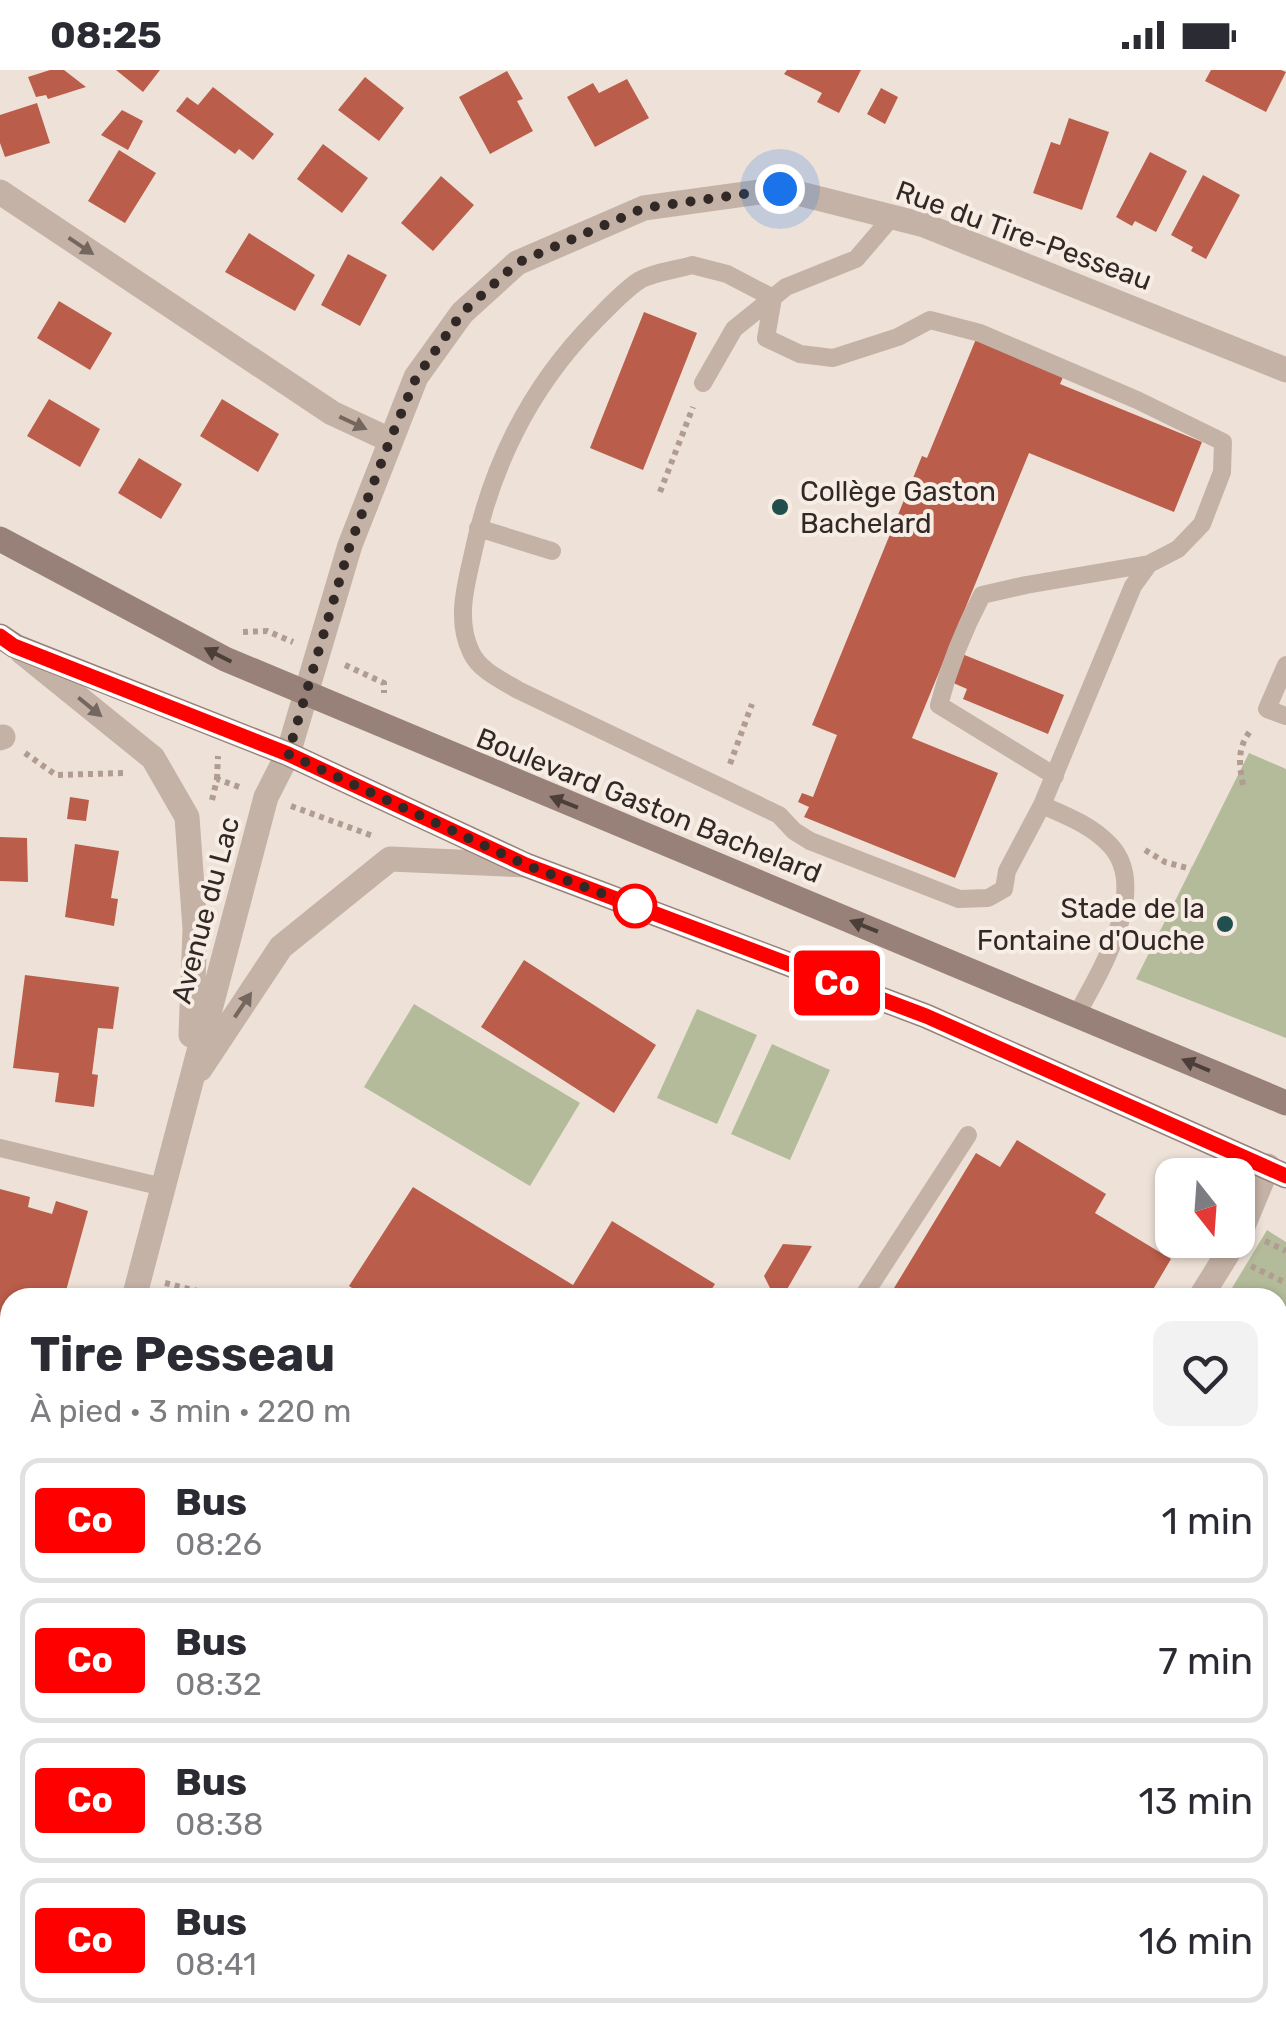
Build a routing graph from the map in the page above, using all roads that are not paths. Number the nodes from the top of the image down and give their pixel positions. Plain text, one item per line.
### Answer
1 (0, 192) edge
2 (892, 217) junction
3 (773, 298) junction
4 (1286, 370) edge
5 (703, 383) road end
6 (390, 440) junction
7 (478, 528) junction
8 (0, 539) edge
9 (552, 551) dead end
10 (1149, 564) junction
11 (7, 641) edge
12 (1286, 666) edge
13 (308, 694) junction
14 (1286, 716) edge
15 (288, 754) junction
16 (1054, 776) junction
17 (1042, 805) junction
18 (526, 865) junction
19 (1077, 1014) junction
20 (188, 1086) junction
21 (1286, 1104) edge
22 (968, 1135) dead end
23 (0, 1148) edge
24 (1277, 1171) edge
25 (163, 1187) junction
26 (1255, 1208) edge
27 (1225, 1258) edge
28 (137, 1288) edge
29 (869, 1288) edge
30 (1206, 1288) edge

1 -> 6 street
2 - 3 lane
2 - 4 street, Rue du Tire-Pesseau
2 - 6 street, Rue du Tire-Pesseau
3 - 5 lane
3 - 7 lane
3 - 10 lane
6 - 13 street, Rue du Tire-Pesseau
7 - 9 lane
7 - 17 lane
13 -> 8 main road, Boulevard Gaston Bachelard
10 - 16 lane
10 - 16 lane
11 - 15 main road
11 -> 20 street, Avenue du Lac
12 - 14 lane
13 - 15 street, Rue du Tire-Pesseau
19 -> 13 main road, Boulevard Gaston Bachelard
15 - 18 main road
15 - 20 street, Avenue du Lac
16 - 17 lane
17 - 19 lane
20 -> 18 street, Avenue du Lac
18 - 24 main road
21 -> 19 main road, Boulevard Gaston Bachelard
20 - 25 street, Avenue du Lac
22 - 29 lane
23 - 25 lane
24 - 26 street
25 - 28 street, Avenue du Lac
27 - 30 street

